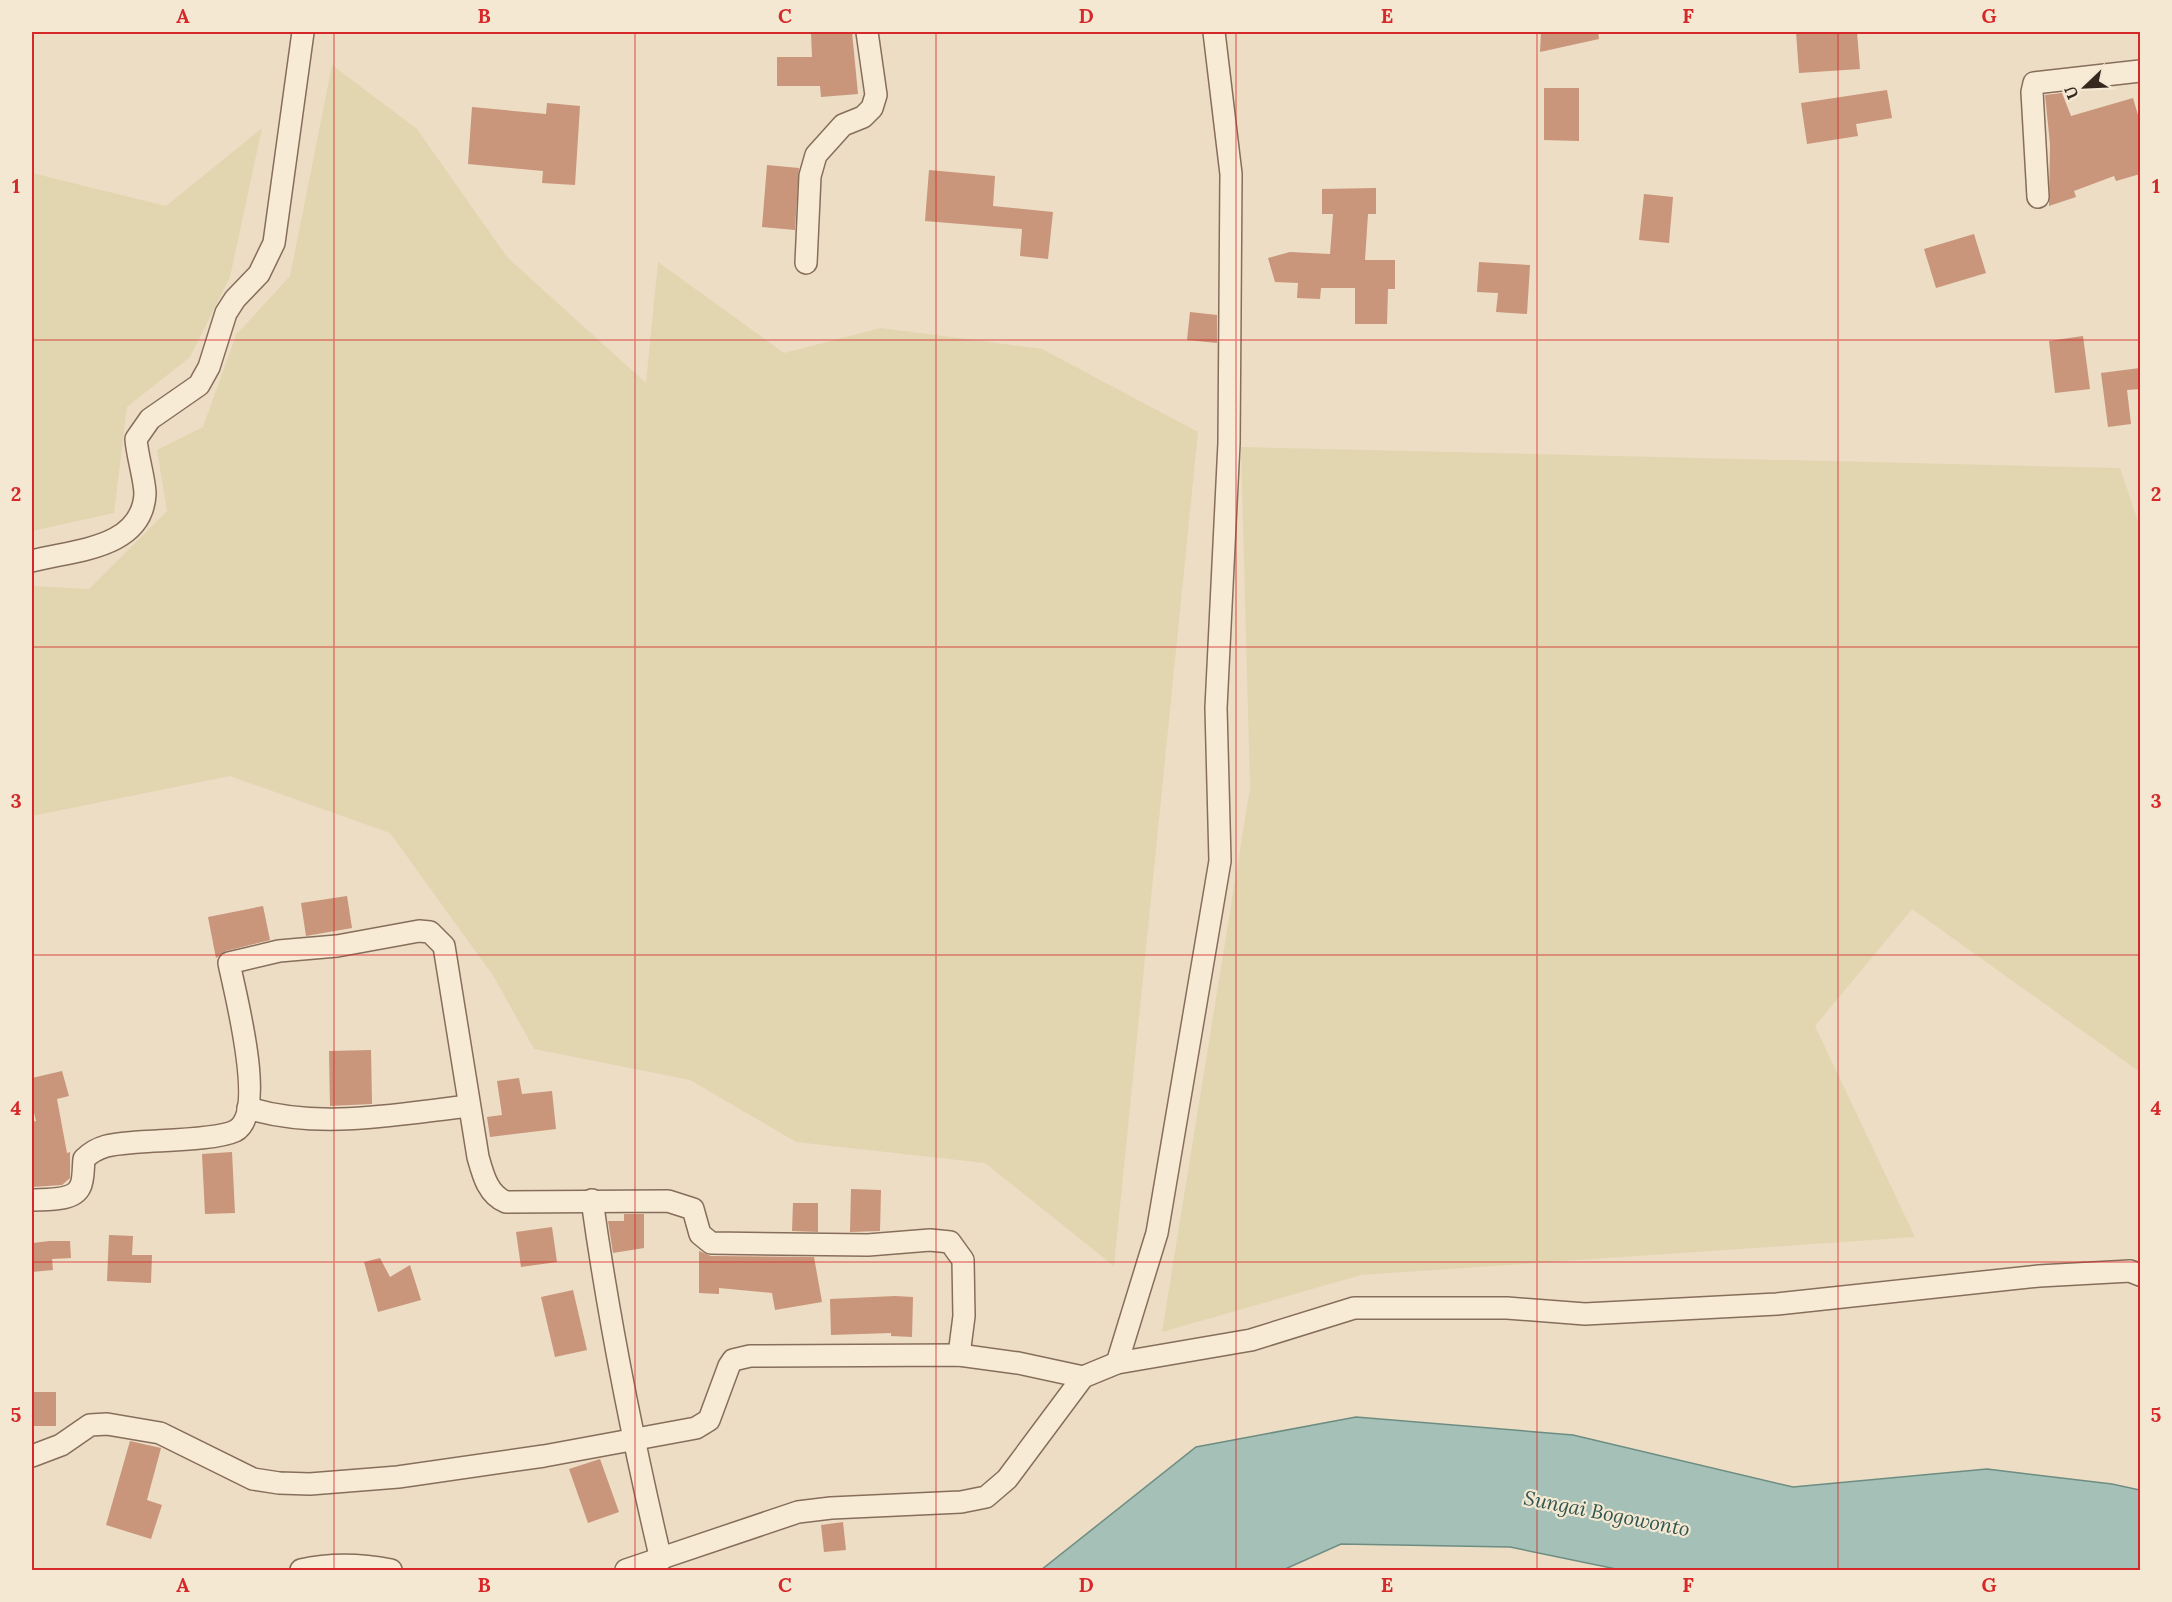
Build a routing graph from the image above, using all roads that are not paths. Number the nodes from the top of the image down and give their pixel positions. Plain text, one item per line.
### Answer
1 (303, 32) edge
2 (867, 32) edge
3 (1214, 32) edge
4 (2140, 71) edge
5 (2038, 197) dead end
6 (806, 264) dead end
7 (32, 561) edge
8 (469, 1106) junction
9 (248, 1108) junction
10 (32, 1200) edge
11 (592, 1200) junction
12 (2140, 1275) edge
13 (959, 1354) junction
14 (1117, 1363) junction
15 (1083, 1377) junction
16 (632, 1439) junction
17 (32, 1456) edge
18 (661, 1560) junction
19 (301, 1570) edge
20 (392, 1570) edge
21 (626, 1570) edge

1 - 7 street
2 - 6 street
3 - 14 street
4 - 5 street
8 - 9 street
8 - 9 street
8 - 11 street
9 - 10 street
11 - 13 street
11 - 16 street
12 - 14 street
13 - 15 street
13 - 16 street
14 - 15 street
15 - 18 street
16 - 17 street
16 - 18 street
18 - 21 street
19 - 20 street

